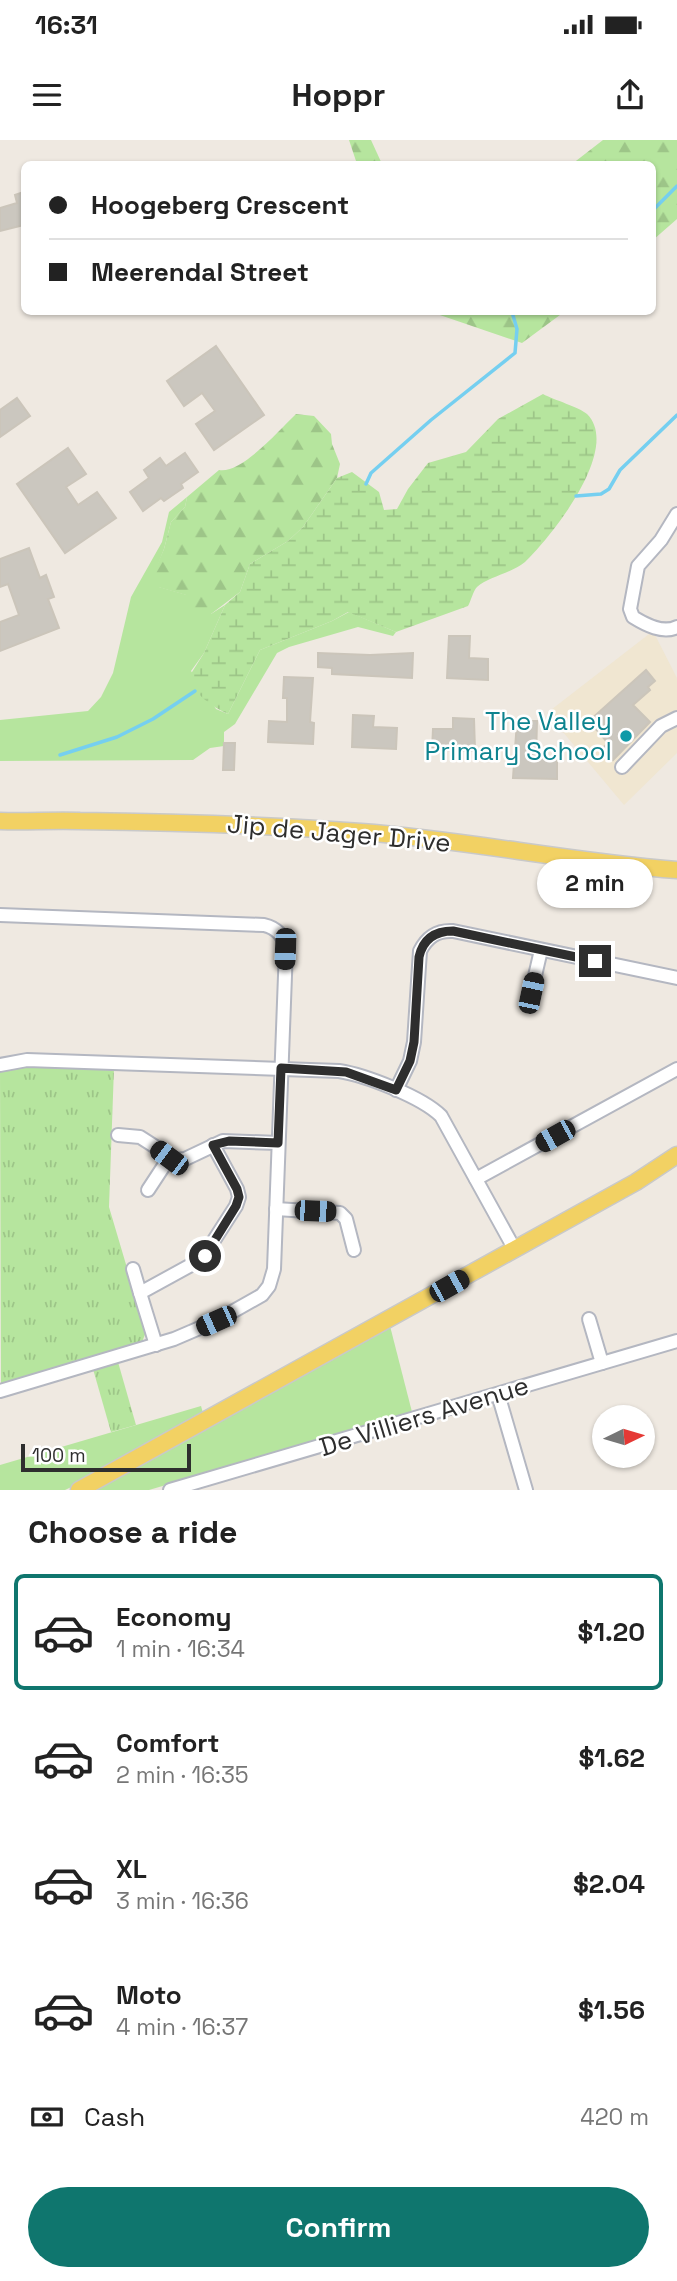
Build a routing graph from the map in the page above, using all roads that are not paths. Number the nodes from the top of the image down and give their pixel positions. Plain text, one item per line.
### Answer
1 (677, 514) edge
2 (677, 627) edge
3 (677, 718) edge
4 (621, 766) dead end
5 (0, 814) edge
6 (47, 820) junction
7 (0, 821) edge
8 (629, 866) junction
9 (677, 870) edge
10 (677, 878) edge
11 (0, 915) edge
12 (541, 950) junction
13 (677, 978) edge
14 (531, 993) dead end
15 (2, 1060) edge
16 (281, 1068) junction
17 (677, 1069) edge
18 (396, 1090) junction
19 (118, 1135) dead end
20 (278, 1143) junction
21 (213, 1145) junction
22 (677, 1155) edge
23 (169, 1158) junction
24 (677, 1164) edge
25 (476, 1179) junction
26 (636, 1182) junction
27 (148, 1190) dead end
28 (276, 1209) junction
29 (515, 1250) junction
30 (354, 1251) dead end
31 (133, 1269) dead end
32 (140, 1293) junction
33 (589, 1320) dead end
34 (677, 1341) edge
35 (156, 1345) junction
36 (602, 1363) junction
37 (0, 1391) edge
38 (498, 1394) junction
39 (79, 1490) edge
40 (170, 1490) edge
41 (526, 1490) edge

1 - 2 street
3 - 4 street
5 - 6 main road, Jip de Jager Drive
6 - 7 main road, Jip de Jager Drive
6 - 8 main road, Jip de Jager Drive
8 - 9 main road, Jip de Jager Drive
8 - 10 main road, Jip de Jager Drive
11 - 16 street
12 - 13 street
12 - 14 street
12 - 18 street
15 - 16 street
16 - 18 street
16 - 20 street
17 - 25 street
18 - 25 street
19 - 23 street
20 - 21 street
20 - 28 street
21 - 23 street
21 - 32 street
22 - 26 main road
23 - 27 street
24 - 26 main road
25 - 29 street
26 - 29 main road
28 - 30 street
28 - 35 street
29 - 39 main road
31 - 32 street
32 - 35 street
33 - 36 street
34 - 36 street, De Villiers Avenue
35 - 37 street
36 - 38 street, De Villiers Avenue
38 - 40 street, De Villiers Avenue
38 - 41 street

